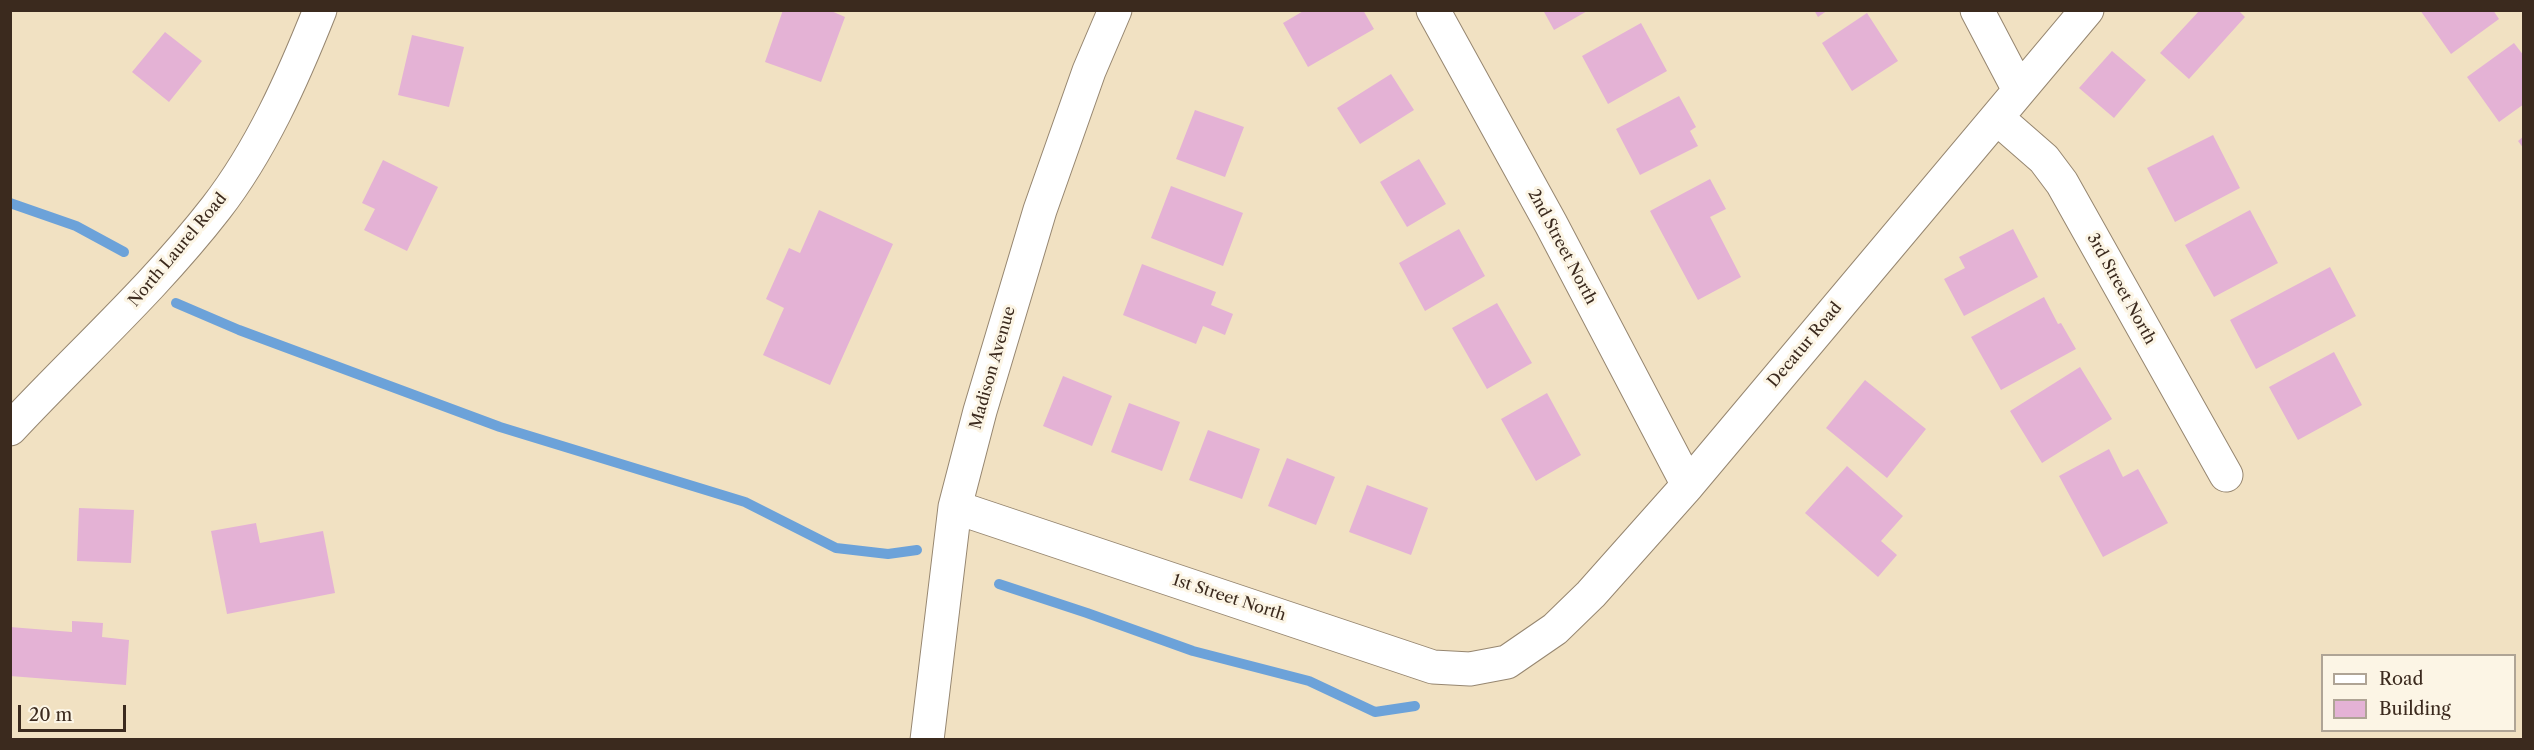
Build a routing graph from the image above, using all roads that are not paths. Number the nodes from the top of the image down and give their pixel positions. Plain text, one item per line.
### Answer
1 (320, 10) edge
2 (1115, 10) edge
3 (1433, 10) edge
4 (1977, 10) edge
5 (2087, 10) edge
6 (2019, 90) junction
7 (1997, 118) junction
8 (10, 429) edge
9 (2226, 475) dead end
10 (1688, 485) junction
11 (955, 507) junction
12 (1507, 662) joint
13 (927, 740) edge

1 - 8 street, North Laurel Road
2 - 11 street, Madison Avenue
3 - 10 street, 2nd Street North
4 - 6 street
5 - 6 street, Decatur Road
6 - 7 street, Decatur Road
7 - 9 street, 3rd Street North
7 - 10 street, Decatur Road
10 - 12 street, Decatur Road
11 - 12 street, 1st Street North
11 - 13 street, Madison Avenue

